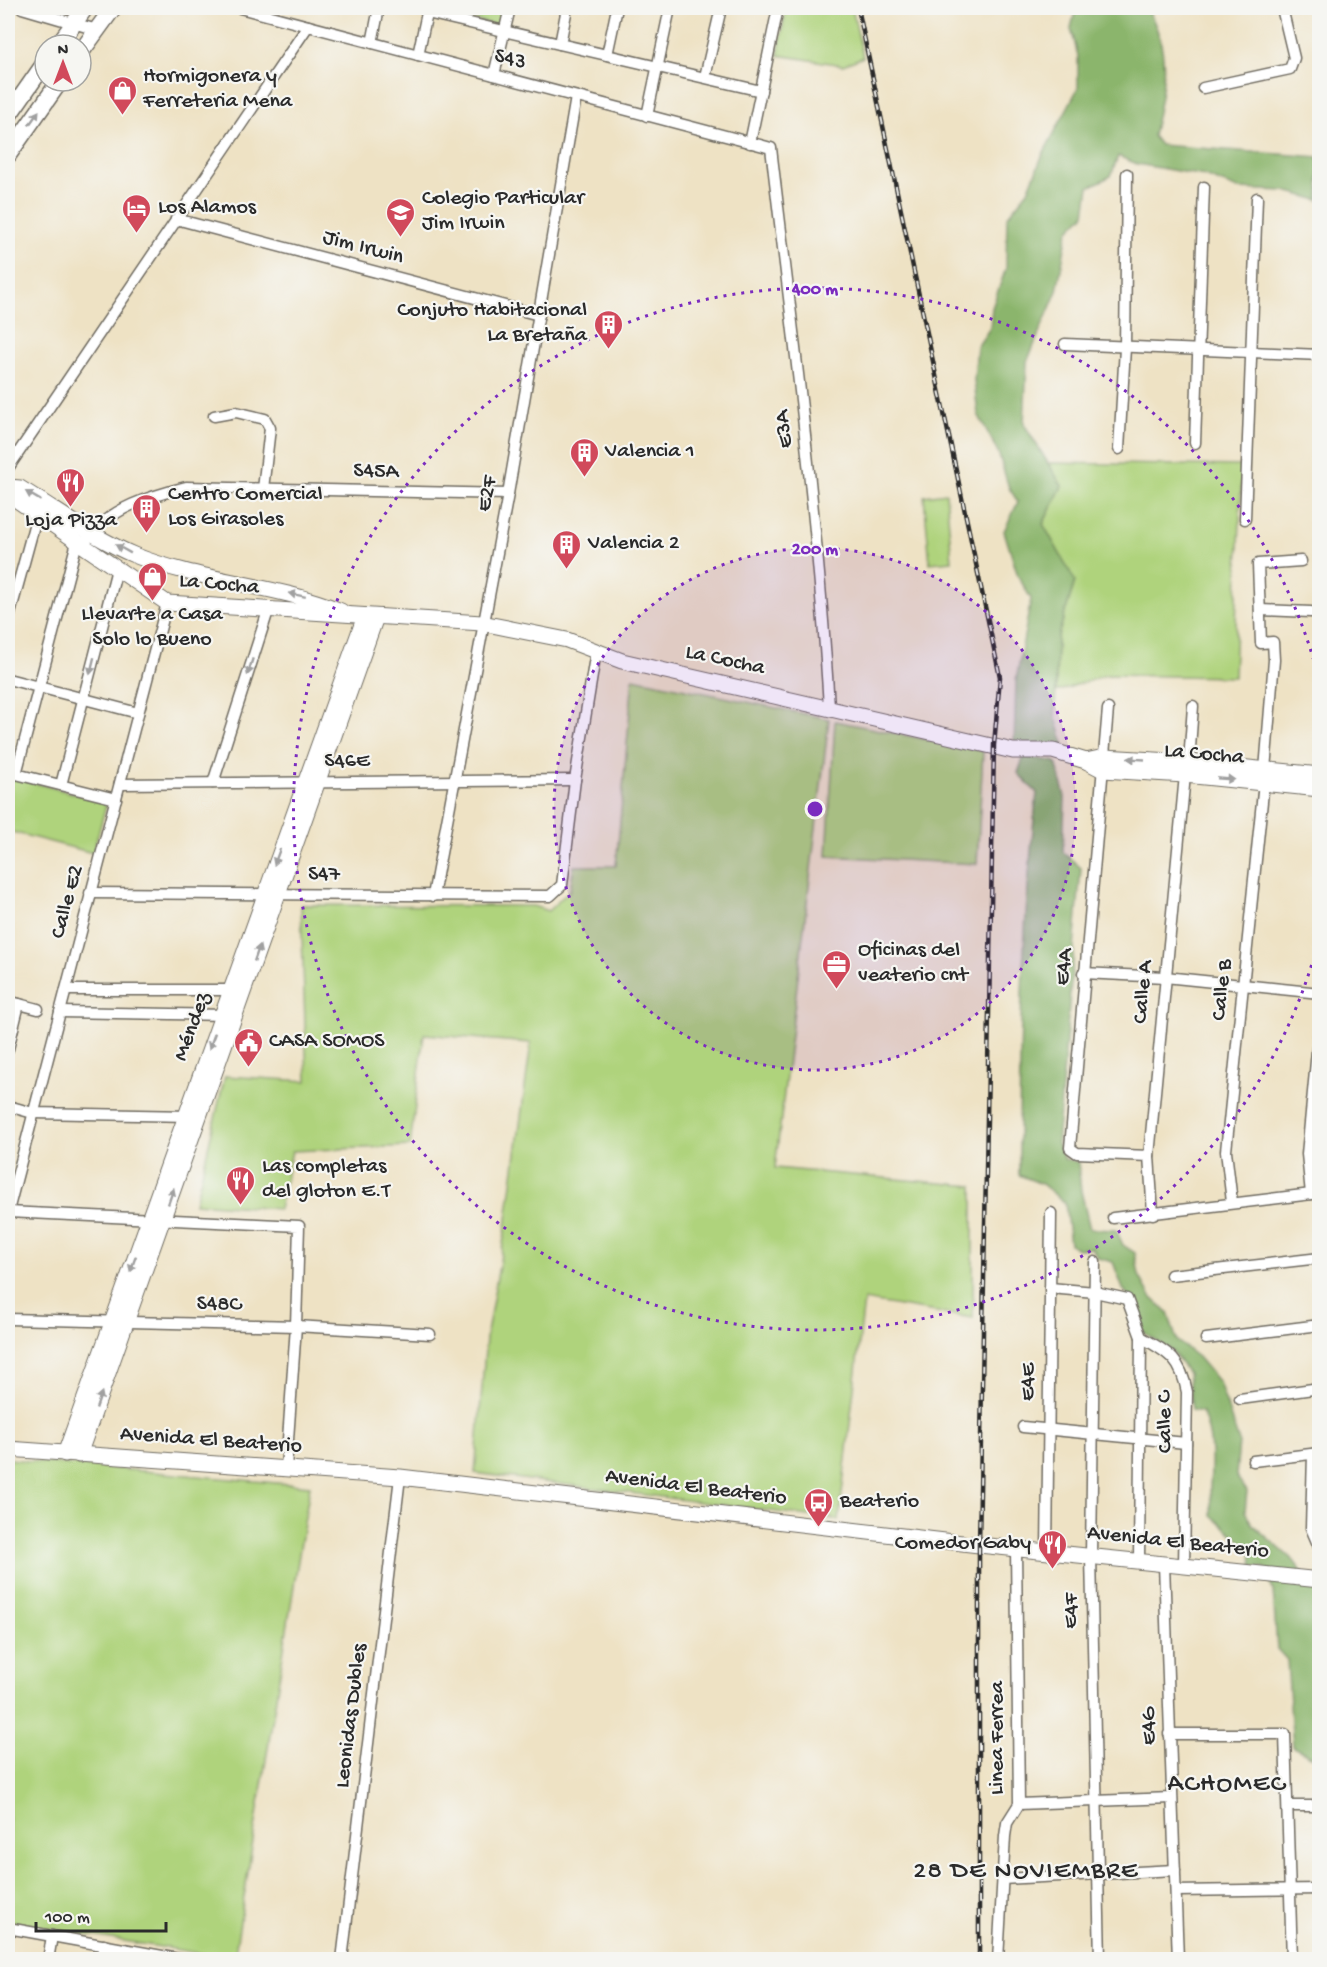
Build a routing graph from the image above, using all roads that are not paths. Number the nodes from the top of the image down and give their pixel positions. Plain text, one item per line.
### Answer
1 (22, 8) edge
2 (85, 8) edge
3 (113, 8) edge
4 (240, 8) edge
5 (379, 8) edge
6 (510, 8) edge
7 (567, 8) edge
8 (617, 8) edge
9 (670, 8) edge
10 (721, 8) edge
11 (778, 8) edge
12 (1282, 8) edge
13 (427, 10) edge
14 (74, 22) junction
15 (308, 26) junction
16 (97, 30) junction
17 (505, 31) junction
18 (66, 33) edge
19 (93, 36) edge
20 (372, 44) junction
21 (560, 44) junction
22 (608, 55) junction
23 (418, 56) junction
24 (657, 66) junction
25 (494, 75) junction
26 (705, 77) junction
27 (33, 80) edge
28 (1203, 88) dead end
29 (760, 91) junction
30 (52, 93) edge
31 (576, 97) junction
32 (8, 116) edge
33 (647, 116) junction
34 (750, 143) junction
35 (771, 148) joint
36 (8, 155) edge
37 (1127, 174) dead end
38 (1204, 187) dead end
39 (1257, 198) dead end
40 (176, 219) junction
41 (539, 315) junction
42 (1065, 344) dead end
43 (1125, 348) junction
44 (1198, 351) junction
45 (1253, 353) junction
46 (1320, 355) edge
47 (214, 416) dead end
48 (1195, 443) dead end
49 (1119, 449) dead end
50 (8, 468) edge
51 (8, 487) edge
52 (262, 489) junction
53 (8, 494) edge
54 (508, 494) junction
55 (37, 514) junction
56 (1245, 519) dead end
57 (93, 532) junction
58 (80, 544) junction
59 (1301, 561) dead end
60 (117, 569) junction
61 (13, 579) edge
62 (167, 603) junction
63 (1260, 610) junction
64 (268, 611) junction
65 (1311, 612) dead end
66 (364, 616) junction
67 (8, 621) edge
68 (482, 623) junction
69 (596, 651) junction
70 (8, 679) edge
71 (39, 687) junction
72 (83, 699) junction
73 (1193, 706) dead end
74 (829, 707) junction
75 (1108, 709) dead end
76 (138, 714) junction
77 (1104, 764) junction
78 (1187, 768) junction
79 (12, 773) edge
80 (1320, 775) edge
81 (1265, 776) junction
82 (575, 780) junction
83 (454, 781) junction
84 (311, 782) junction
85 (213, 783) junction
86 (120, 784) junction
87 (61, 785) junction
88 (1320, 789) edge
89 (116, 799) junction
90 (90, 893) junction
91 (271, 894) junction
92 (433, 896) junction
93 (1083, 973) junction
94 (1165, 977) junction
95 (1243, 986) junction
96 (66, 990) junction
97 (237, 990) junction
98 (1320, 993) edge
99 (8, 1001) edge
100 (19, 1004) junction
101 (38, 1009) dead end
102 (60, 1012) junction
103 (228, 1015) junction
104 (1320, 1020) edge
105 (8, 1049) edge
106 (8, 1106) edge
107 (33, 1113) junction
108 (192, 1116) junction
109 (1149, 1156) junction
110 (1316, 1194) edge
111 (1232, 1202) junction
112 (8, 1212) edge
113 (1051, 1213) dead end
114 (1153, 1214) junction
115 (1113, 1218) dead end
116 (156, 1220) junction
117 (1320, 1258) edge
118 (1095, 1262) dead end
119 (1171, 1275) dead end
120 (1050, 1288) junction
121 (1095, 1292) junction
122 (8, 1319) edge
123 (119, 1321) junction
124 (1320, 1325) edge
125 (296, 1326) junction
126 (430, 1334) dead end
127 (1141, 1337) junction
128 (1206, 1339) dead end
129 (1320, 1388) edge
130 (1240, 1398) dead end
131 (1023, 1428) dead end
132 (1048, 1430) junction
133 (1093, 1434) junction
134 (1140, 1439) junction
135 (1186, 1443) junction
136 (8, 1449) edge
137 (72, 1454) junction
138 (1316, 1454) edge
139 (1253, 1461) dead end
140 (286, 1468) junction
141 (400, 1477) junction
142 (1016, 1549) junction
143 (1320, 1549) edge
144 (1047, 1552) junction
145 (1091, 1556) junction
146 (1139, 1561) junction
147 (1164, 1564) junction
148 (1185, 1566) junction
149 (1314, 1580) edge
150 (1169, 1734) junction
151 (1171, 1798) junction
152 (1097, 1802) junction
153 (1019, 1804) junction
154 (1288, 1806) junction
155 (1320, 1806) edge
156 (1175, 1870) junction
157 (1100, 1874) junction
158 (1002, 1879) junction
159 (1320, 1889) edge
160 (1290, 1890) junction
161 (1176, 1891) junction
162 (8, 1928) edge
163 (52, 1936) junction
164 (104, 1946) junction
165 (156, 1957) edge
166 (48, 1959) edge
167 (101, 1959) edge
168 (184, 1959) edge
169 (342, 1959) edge
170 (998, 1959) edge
171 (1100, 1959) edge
172 (1178, 1959) edge
173 (1292, 1959) edge

1 - 14 street
2 - 14 main road
3 - 16 main road
4 - 15 street, S43
5 - 20 street
6 - 17 street
7 - 21 street
8 - 22 street
9 - 24 street
10 - 26 street
11 - 29 street
12 - 28 street
13 - 17 street
13 - 23 street
14 - 16 street
14 - 18 main road
15 - 20 street, S43
15 - 40 street
16 - 19 main road
17 - 21 street
17 - 25 street
20 - 23 street, S43
21 - 22 street
22 - 24 street
23 - 25 street, S43
24 - 26 street
24 - 33 street
25 - 31 street, S43
26 - 29 street
27 - 32 main road
29 - 34 street
36 -> 30 main road
31 - 33 street, S43
31 - 41 street, E2F
33 - 34 street, S43
34 - 35 street, S43
35 - 74 street, E3A
37 - 43 street
38 - 44 street
39 - 45 street
40 - 41 street, Jim Irwin
40 - 50 street
41 - 54 street, E2F
42 - 43 street
43 - 44 street
43 - 49 street
44 - 45 street
44 - 48 street
45 - 46 street
45 - 56 street
47 - 52 street
57 -> 51 street, La Cocha
52 - 54 street, S45A
52 - 57 street, S45A
53 - 55 street, La Cocha
54 - 68 street, E2F
55 - 58 street, La Cocha
55 - 61 street
57 - 58 street, S45A
66 -> 57 street, La Cocha
58 - 60 street, La Cocha
58 - 71 street
59 - 63 street
60 - 62 street, La Cocha
60 -> 72 street
61 - 67 street
62 - 64 street, La Cocha
62 - 76 street, Calle E2
63 - 65 street
63 - 81 street, Calle B
64 - 66 street, La Cocha
64 -> 85 street
66 - 68 street, La Cocha
66 - 84 street, Méndez
68 - 69 street, La Cocha
68 - 83 street, E2F
69 - 74 street, La Cocha
69 - 82 street
70 - 71 street
71 - 72 street
71 - 79 street
72 - 76 street
72 - 87 street
73 - 78 street, Calle A
74 - 77 street, La Cocha
75 - 77 street, E4A
76 - 86 street, Calle E2
77 - 78 street, La Cocha
77 - 93 street, E4A
78 - 81 street, La Cocha
78 - 94 street, Calle A
79 - 87 street
80 - 81 street, La Cocha
81 - 88 street, La Cocha
81 - 95 street, Calle B
82 - 83 street, S46E
82 - 92 street, S47
83 - 84 street, S46E
83 - 92 street, E2F
84 - 85 street, S46E
84 - 91 street, Méndez
85 - 86 street, S46E
86 - 89 street, Calle E2
87 - 89 street
89 - 90 street, Calle E2
90 - 91 street, S47
90 - 96 street, Calle E2
91 - 92 street, S47
91 - 97 street, Méndez
93 - 94 street
93 - 109 street, E4A
94 - 95 street
94 - 109 street, Calle A
95 - 98 street
95 - 111 street, Calle B
96 - 97 street
96 - 102 street, Calle E2
97 - 103 street, Méndez
99 - 100 street
100 - 101 street
100 - 105 street
102 - 103 street
102 - 107 street, Calle E2
103 - 108 street, Méndez
104 - 110 street
106 - 107 street
107 - 108 street
107 - 112 street, Calle E2
108 - 116 street, Méndez
109 - 114 street, Calle A
110 - 111 street
111 - 114 street
112 - 116 street
113 - 120 street, E4E
114 - 115 street
116 - 123 street, Méndez
116 - 125 street
117 - 119 street
118 - 121 street, E4F
120 - 121 street
120 - 132 street, E4E
121 - 127 street
121 - 133 street, E4F
122 - 123 street, S48C
123 - 125 street, S48C
123 - 137 street, Méndez
124 - 128 street
125 - 126 street, S48C
125 - 140 street
127 - 134 street
127 - 135 street, Calle C
129 - 130 street
131 - 132 street
132 - 133 street
132 - 144 street, E4E
133 - 134 street
133 - 145 street, E4F
134 - 135 street
134 - 146 street
135 - 148 street, Calle C
136 - 137 street, Avenida El Beaterio
137 - 140 street, Avenida El Beaterio
138 - 139 street
138 - 143 street
140 - 141 street, Avenida El Beaterio
141 - 142 street, Avenida El Beaterio
141 - 169 street, Leonidas Dubles
142 - 144 street, Avenida El Beaterio
142 - 153 street, Linea Ferrea
144 - 145 street, Avenida El Beaterio
145 - 146 street, Avenida El Beaterio
145 - 152 street, E4F
146 - 147 street, Avenida El Beaterio
147 - 148 street, Avenida El Beaterio
147 - 150 street, E4G
148 - 149 street, Avenida El Beaterio
150 - 151 street, E4G
150 - 154 street
151 - 152 street
151 - 156 street, E4G
152 - 153 street
152 - 157 street, E4F
153 - 158 street, Linea Ferrea
154 - 155 street
154 - 160 street
156 - 157 street
156 - 161 street, E4G
157 - 158 street
157 - 171 street, E4F
158 - 170 street, Linea Ferrea
159 - 160 street
160 - 161 street
160 - 173 street
161 - 172 street, E4G
162 - 163 street
163 - 164 street
163 - 166 street
164 - 165 street
164 - 167 street
165 - 168 street

